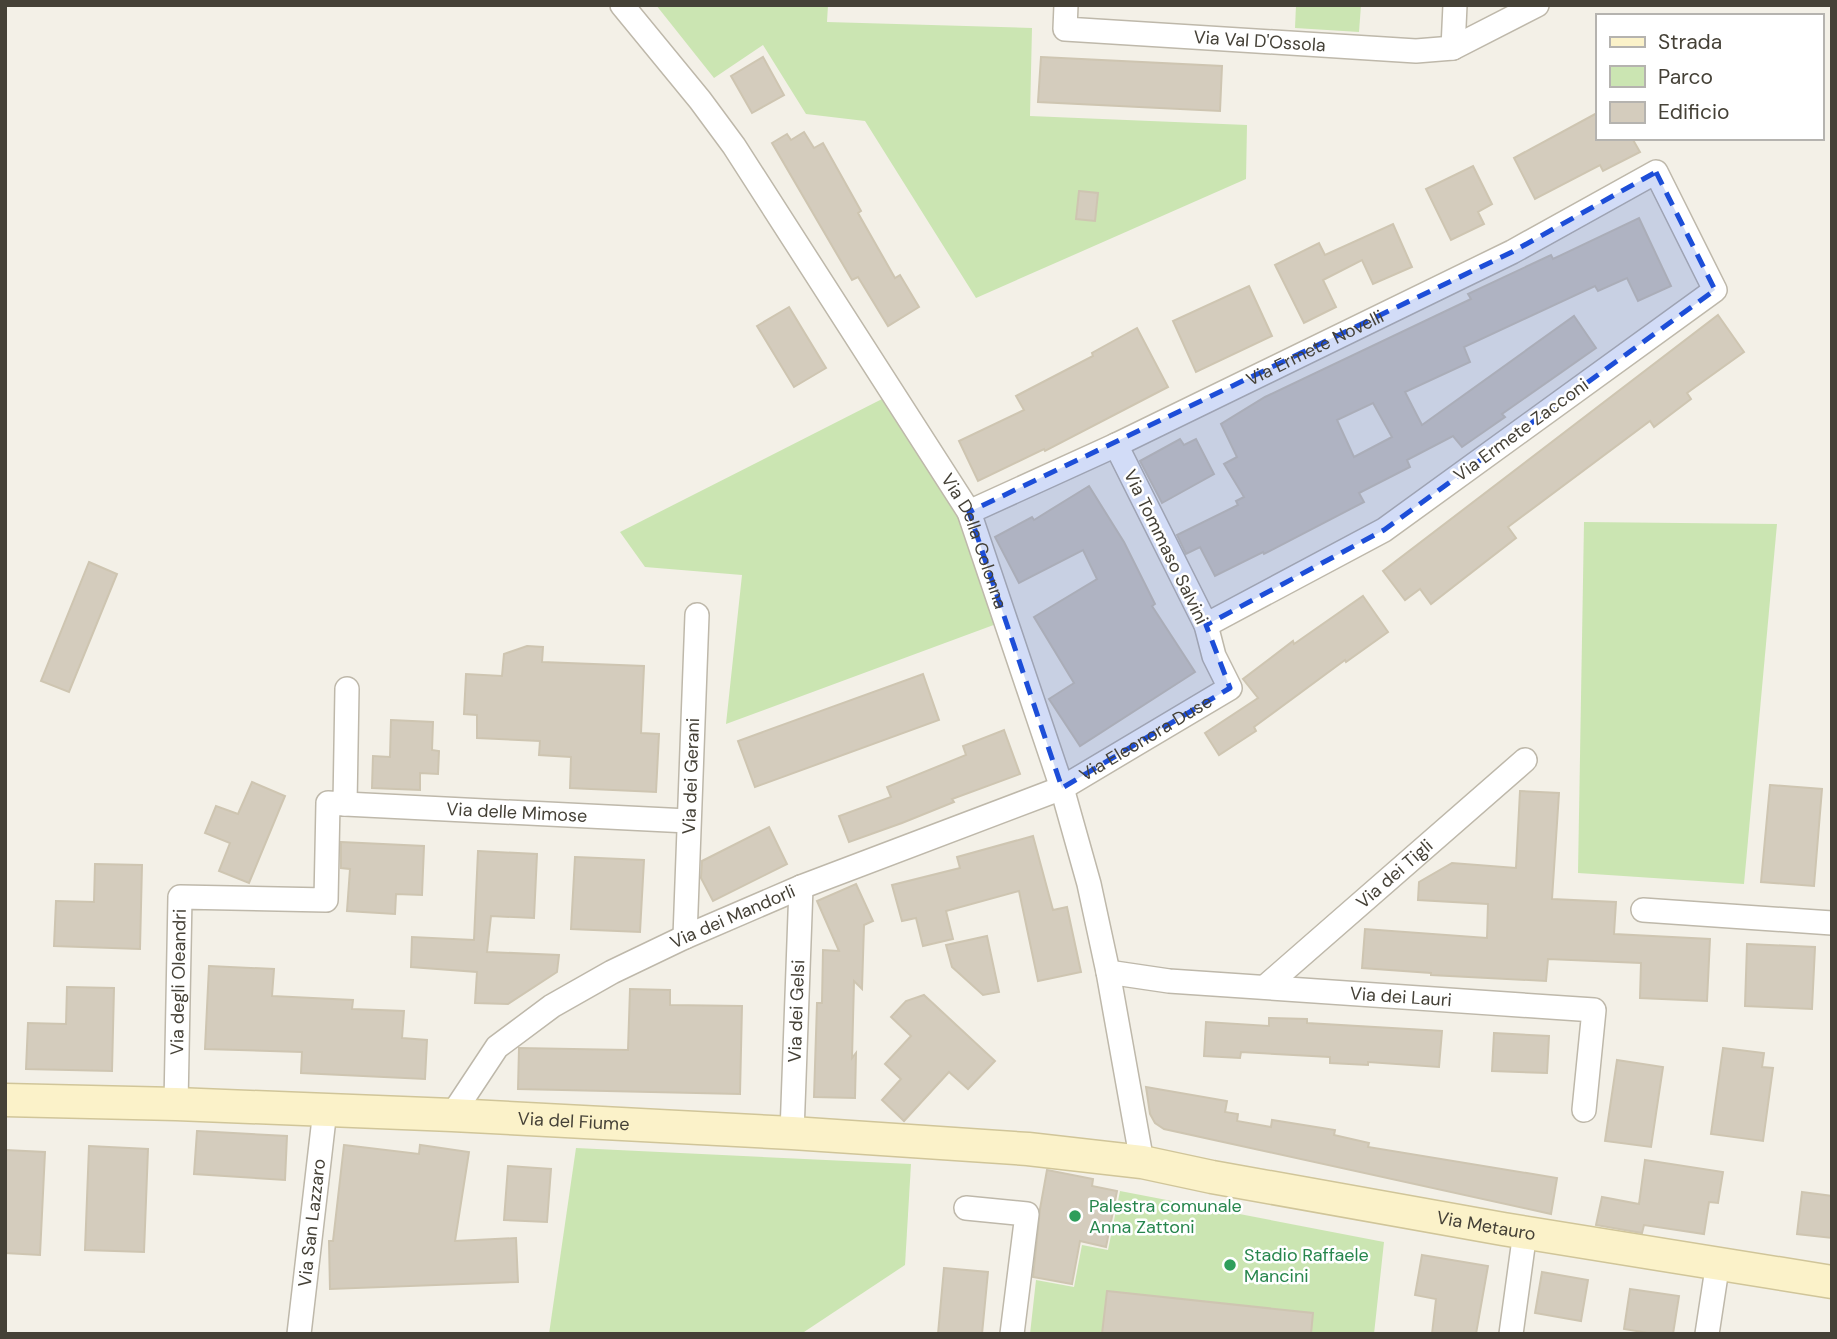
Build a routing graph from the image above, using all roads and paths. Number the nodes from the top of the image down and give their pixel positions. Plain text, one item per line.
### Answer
1 (622, 5) edge
2 (1066, 5) edge
3 (1455, 5) edge
4 (1537, 5) edge
5 (1453, 48) junction
6 (1656, 172) joint
7 (1116, 445) junction
8 (970, 512) junction
9 (697, 615) dead end
10 (1206, 625) junction
11 (1230, 688) joint
12 (347, 689) dead end
13 (1525, 760) dead end
14 (1062, 789) junction
15 (345, 804) junction
16 (688, 821) junction
17 (801, 887) junction
18 (1643, 910) dead end
19 (1832, 923) edge
20 (685, 937) junction
21 (1108, 972) junction
22 (1265, 987) junction
23 (5, 1100) edge
24 (176, 1104) junction
25 (325, 1110) junction
26 (1584, 1110) dead end
27 (452, 1115) junction
28 (792, 1133) junction
29 (1142, 1162) junction
30 (966, 1208) dead end
31 (1525, 1232) junction
32 (1718, 1262) junction
33 (1832, 1282) edge
34 (299, 1334) edge
35 (1012, 1334) edge
36 (1511, 1334) edge
37 (1707, 1334) edge

1 - 8 street, Via Della Colonna
2 - 5 street, Via Val D'Ossola
3 - 5 street
4 - 5 street
6 - 7 street, Via Ermete Novelli
6 - 10 street, Via Ermete Zacconi
7 - 8 street, Via Ermete Novelli
7 - 10 street, Via Tommaso Salvini
8 - 14 street, Via Della Colonna
9 - 16 street, Via dei Gerani
10 - 11 street, Via Tommaso Salvini
11 - 14 street, Via Eleonora Duse
12 - 15 street
13 - 22 street, Via dei Tigli
14 - 17 street, Via dei Mandorli
14 - 21 street, Via Della Colonna
15 - 16 street, Via delle Mimose
15 - 24 street, Via degli Oleandri
16 - 20 street, Via dei Gerani
17 - 20 street, Via dei Mandorli
17 - 28 street, Via dei Gelsi
18 - 19 street
20 - 27 street, Via dei Mandorli
21 - 22 street, Via dei Lauri
21 - 29 street, Via Della Colonna
22 - 26 street, Via dei Lauri
23 - 24 street, Via del Fiume
24 - 25 street, Via del Fiume
25 - 27 street, Via del Fiume
25 - 34 street, Via San Lazzaro
27 - 28 street, Via del Fiume
28 - 29 street, Via del Fiume
29 - 31 street, Via Metauro
30 - 35 street
31 - 32 street, Via Metauro
31 - 36 street
32 - 33 street, Via Metauro
32 - 37 street

